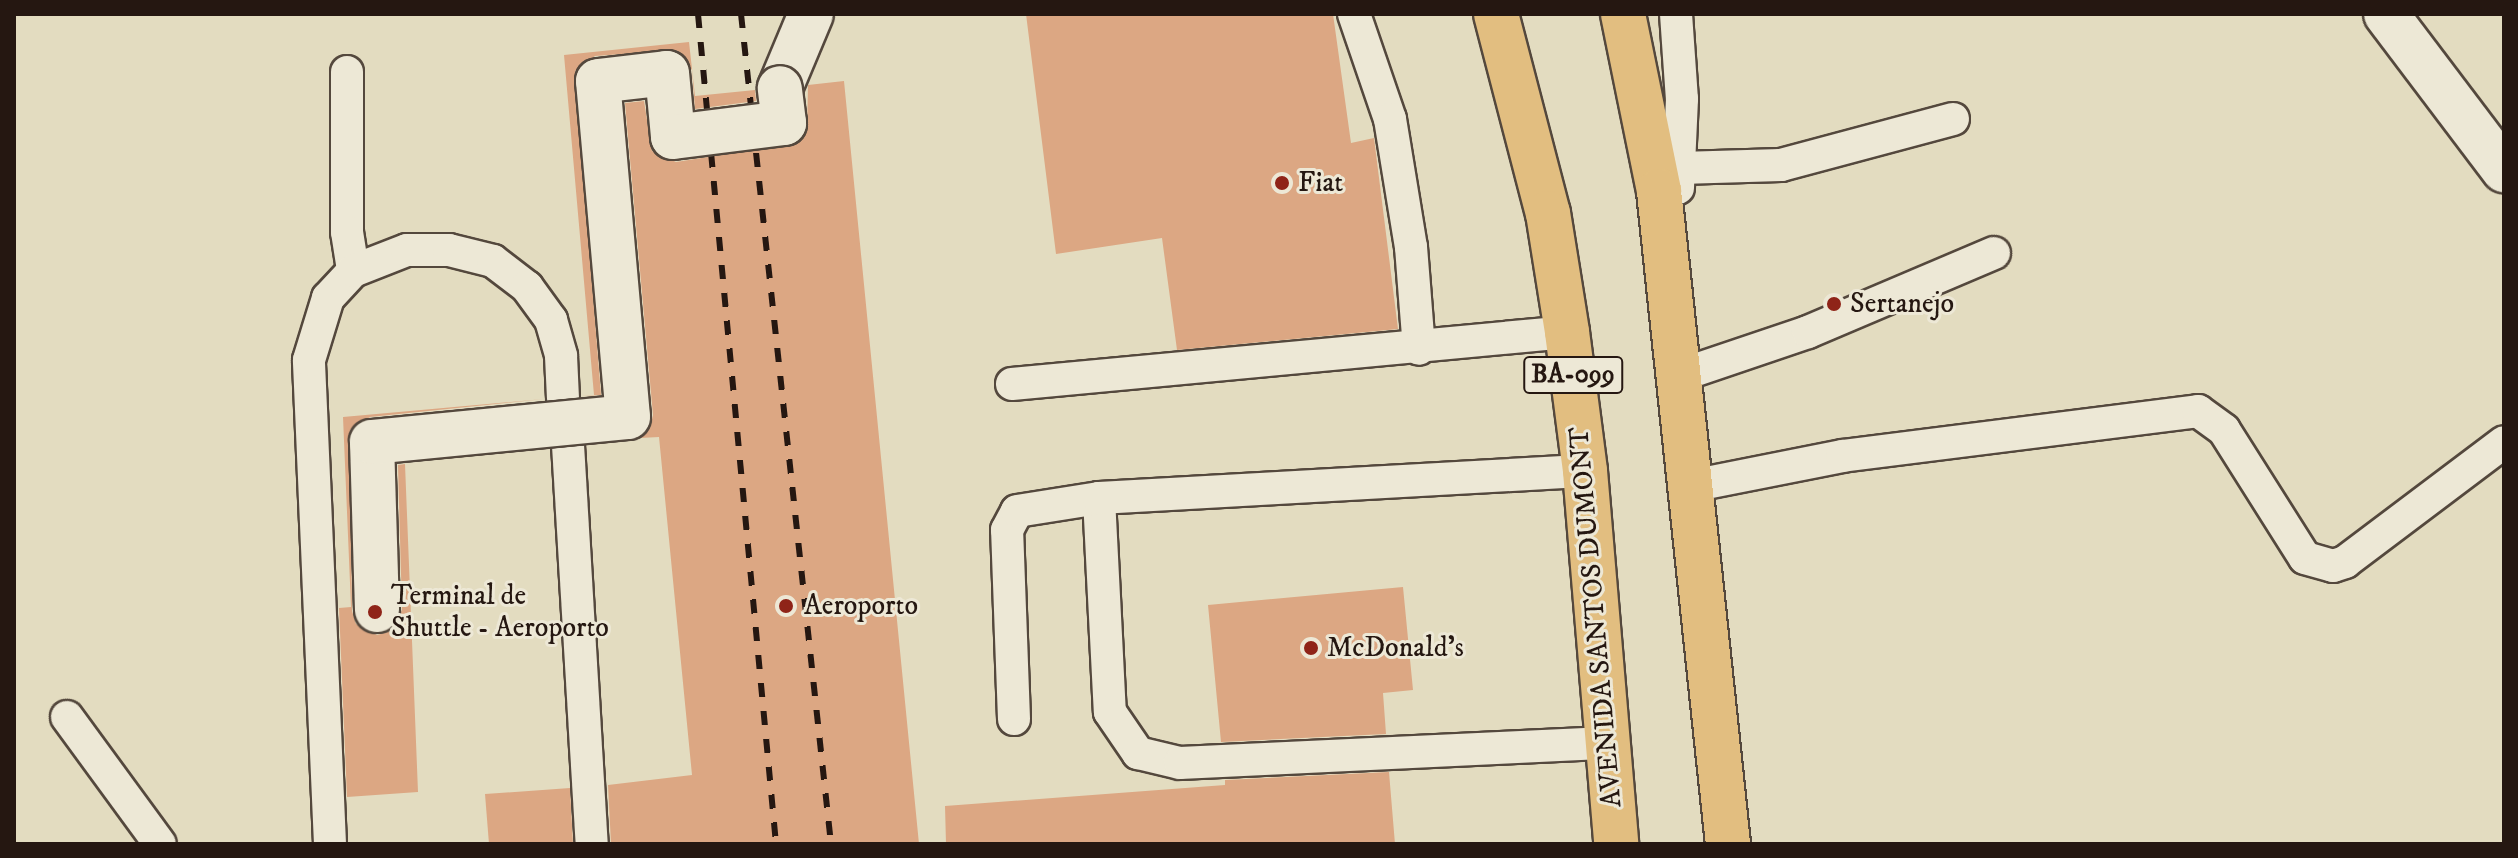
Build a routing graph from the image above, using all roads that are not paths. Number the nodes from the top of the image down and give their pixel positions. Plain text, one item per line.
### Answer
1 (811, 14) edge
2 (1354, 14) edge
3 (1496, 14) edge
4 (1623, 14) edge
5 (1676, 14) edge
6 (2386, 14) edge
7 (347, 72) dead end
8 (1953, 119) dead end
9 (1680, 168) junction
10 (2504, 170) edge
11 (1994, 253) dead end
12 (353, 271) junction
13 (1667, 283) junction
14 (1567, 332) junction
15 (1419, 349) junction
16 (1678, 376) junction
17 (1012, 384) dead end
18 (563, 398) dead end
19 (2504, 442) edge
20 (568, 445) dead end
21 (1585, 471) junction
22 (1691, 486) junction
23 (1099, 498) junction
24 (377, 610) dead end
25 (67, 717) dead end
26 (1014, 719) dead end
27 (1607, 743) junction
28 (160, 844) edge
29 (330, 844) edge
30 (592, 844) edge
31 (1616, 844) edge
32 (1728, 844) edge

1 - 24 street, bridge
2 - 15 lane
3 - 14 highway, AVENIDA SANTOS DUMONT / BA-099
4 - 13 highway
5 - 9 lane
6 - 10 street
7 - 12 lane
8 - 9 lane
9 - 13 lane
11 - 16 lane
12 - 18 lane
12 - 29 lane
13 - 16 highway
14 - 15 lane
14 - 21 highway, AVENIDA SANTOS DUMONT / BA-099
15 - 17 lane
16 - 22 highway
19 - 22 lane
20 - 30 lane
21 - 23 lane
21 - 27 highway, AVENIDA SANTOS DUMONT / BA-099
22 - 32 highway
23 - 26 lane
23 - 27 lane
25 - 28 lane
27 - 31 highway, AVENIDA SANTOS DUMONT / BA-099

